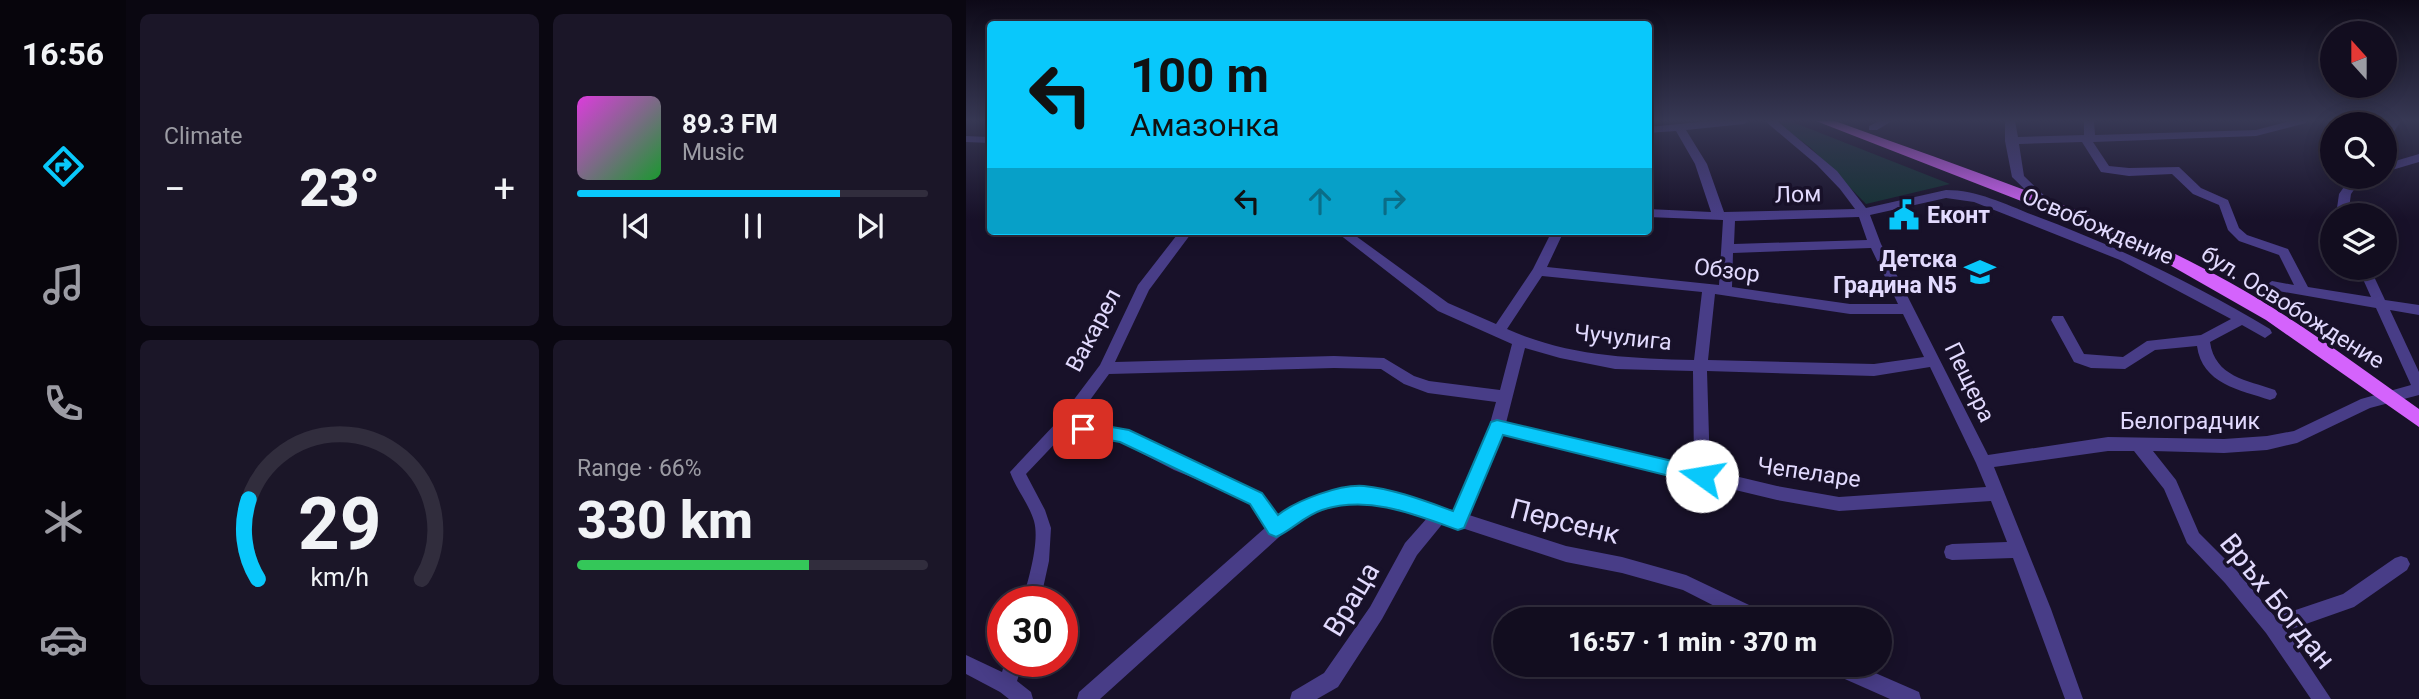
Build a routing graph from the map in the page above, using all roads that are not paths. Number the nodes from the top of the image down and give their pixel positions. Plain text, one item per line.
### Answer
1 (1695, 154) edge
2 (1812, 154) edge
3 (1909, 154) edge
4 (2013, 154) edge
5 (2096, 154) edge
6 (2419, 159) edge
7 (2397, 165) edge
8 (2018, 177) junction
9 (1996, 187) junction
10 (1946, 194) joint
11 (2052, 209) junction
12 (1652, 213) edge
13 (1863, 213) junction
14 (1724, 216) junction
15 (1184, 235) edge
16 (1345, 235) edge
17 (1556, 235) edge
18 (1875, 244) junction
19 (1727, 249) junction
20 (1539, 271) junction
21 (2370, 280) edge
22 (2272, 286) dead end
23 (1709, 288) junction
24 (1725, 290) junction
25 (2303, 290) junction
26 (2381, 304) junction
27 (1909, 309) junction
28 (2419, 310) edge
29 (2242, 319) junction
30 (2058, 320) dead end
31 (1499, 332) junction
32 (2265, 333) dead end
33 (2203, 340) junction
34 (1520, 341) junction
35 (1935, 361) junction
36 (1700, 366) junction
37 (1105, 368) junction
38 (2419, 388) edge
39 (2270, 394) dead end
40 (1505, 397) junction
41 (2388, 397) junction
42 (2419, 419) edge
43 (1062, 426) junction
44 (1497, 427) junction
45 (2137, 443) junction
46 (1984, 462) junction
47 (1702, 476) junction
48 (1996, 494) junction
49 (1440, 515) junction
50 (1458, 522) junction
51 (1276, 528) junction
52 (2019, 550) junction
53 (1952, 552) dead end
54 (2401, 564) dead end
55 (1036, 586) edge
56 (1738, 607) edge
57 (2272, 627) junction
58 (966, 664) edge
59 (1009, 677) edge
60 (1863, 677) edge
61 (1007, 685) junction
62 (1024, 699) edge
63 (1086, 699) edge
64 (1299, 699) edge
65 (1912, 699) edge
66 (2074, 699) edge
67 (2322, 699) edge

1 - 14 street
2 - 13 street, Пещера
3 - 9 main road, бул. Освобождение
4 - 8 street
5 - 25 street
6 - 7 street
8 - 9 street
8 - 11 street
9 - 11 main road, бул. Освобождение
10 - 13 street, Лом
10 - 29 street, Освобождение
11 - 41 main road, бул. Освобождение
12 - 14 street, Лом
13 - 14 street, Лом
13 - 18 street, Пещера
14 - 19 street
15 - 37 street, Вакарел
16 - 31 street, Чучулига
17 - 20 street
18 - 19 street
18 - 27 street, Пещера
19 - 24 street
20 - 23 street, Обзор
20 - 31 street
21 - 26 street
22 - 25 street
23 - 24 street, Обзор
23 - 36 street
24 - 27 street, Обзор
25 - 26 street
26 - 28 street
26 - 38 street
27 - 35 street, Пещера
29 - 32 street, Освобождение
29 - 33 street
30 - 33 street
31 - 34 street, Чучулига
33 - 39 street
34 - 36 street, Чучулига
34 - 40 street
35 - 36 street, Чучулига
35 - 46 street, Пещера
36 - 47 street
37 - 40 street
37 - 43 street, Вакарел
38 - 41 street, Белоградчик
40 - 44 street
41 - 42 main road, бул. Освобождение
41 - 45 street, Белоградчик
43 - 51 street
43 - 55 street, Вакарел
44 - 47 street, Чепеларе
44 - 50 street
45 - 46 street, Белоградчик
45 - 57 street, Връх Богдан
46 - 48 street, Пещера
47 - 48 street, Чепеларе
48 - 52 street, Пещера
49 - 50 street, Персенк
49 - 51 street, Персенк
49 - 64 street, Враца
50 - 56 street, Персенк
51 - 63 street, Персенк
52 - 53 street
52 - 66 street, Пещера
54 - 57 street
57 - 67 street, Връх Богдан
58 - 61 street
59 - 61 street
60 - 65 street
61 - 62 street

